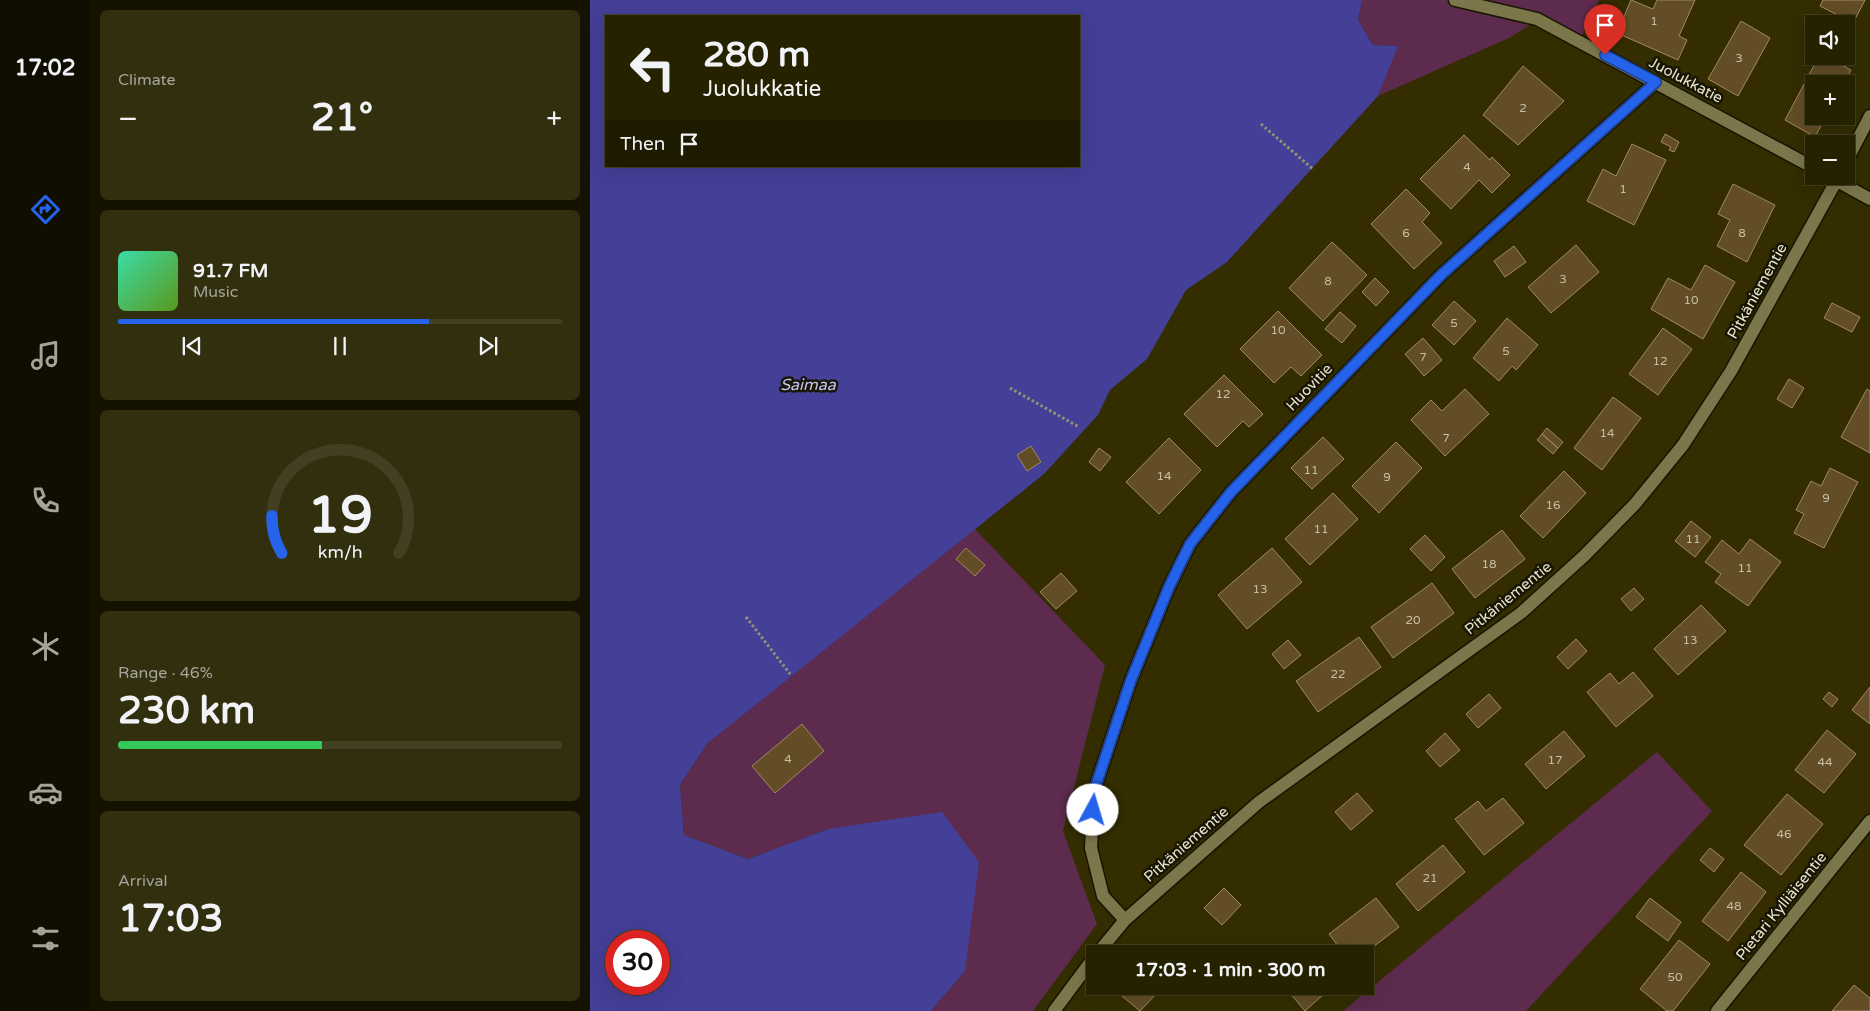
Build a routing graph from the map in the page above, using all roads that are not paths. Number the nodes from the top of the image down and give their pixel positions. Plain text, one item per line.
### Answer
1 (1455, 0) edge
2 (1656, 82) junction
3 (1870, 116) edge
4 (1855, 145) edge
5 (1805, 163) edge
6 (1831, 185) edge
7 (1847, 185) edge
8 (1870, 199) edge
9 (1870, 821) edge
10 (1125, 920) junction
11 (1104, 945) edge
12 (1086, 968) edge
13 (1054, 1011) edge
14 (1717, 1011) edge

1 - 2 street, Juolukkatie
2 - 5 street, Juolukkatie
2 - 10 street, Huovitie
3 - 4 street
6 - 10 street, Pitkäniementie
7 - 8 street
9 - 14 street, Pietari Kylliäisentie
10 - 11 street, Pitkäniementie
12 - 13 street, Pitkäniementie

